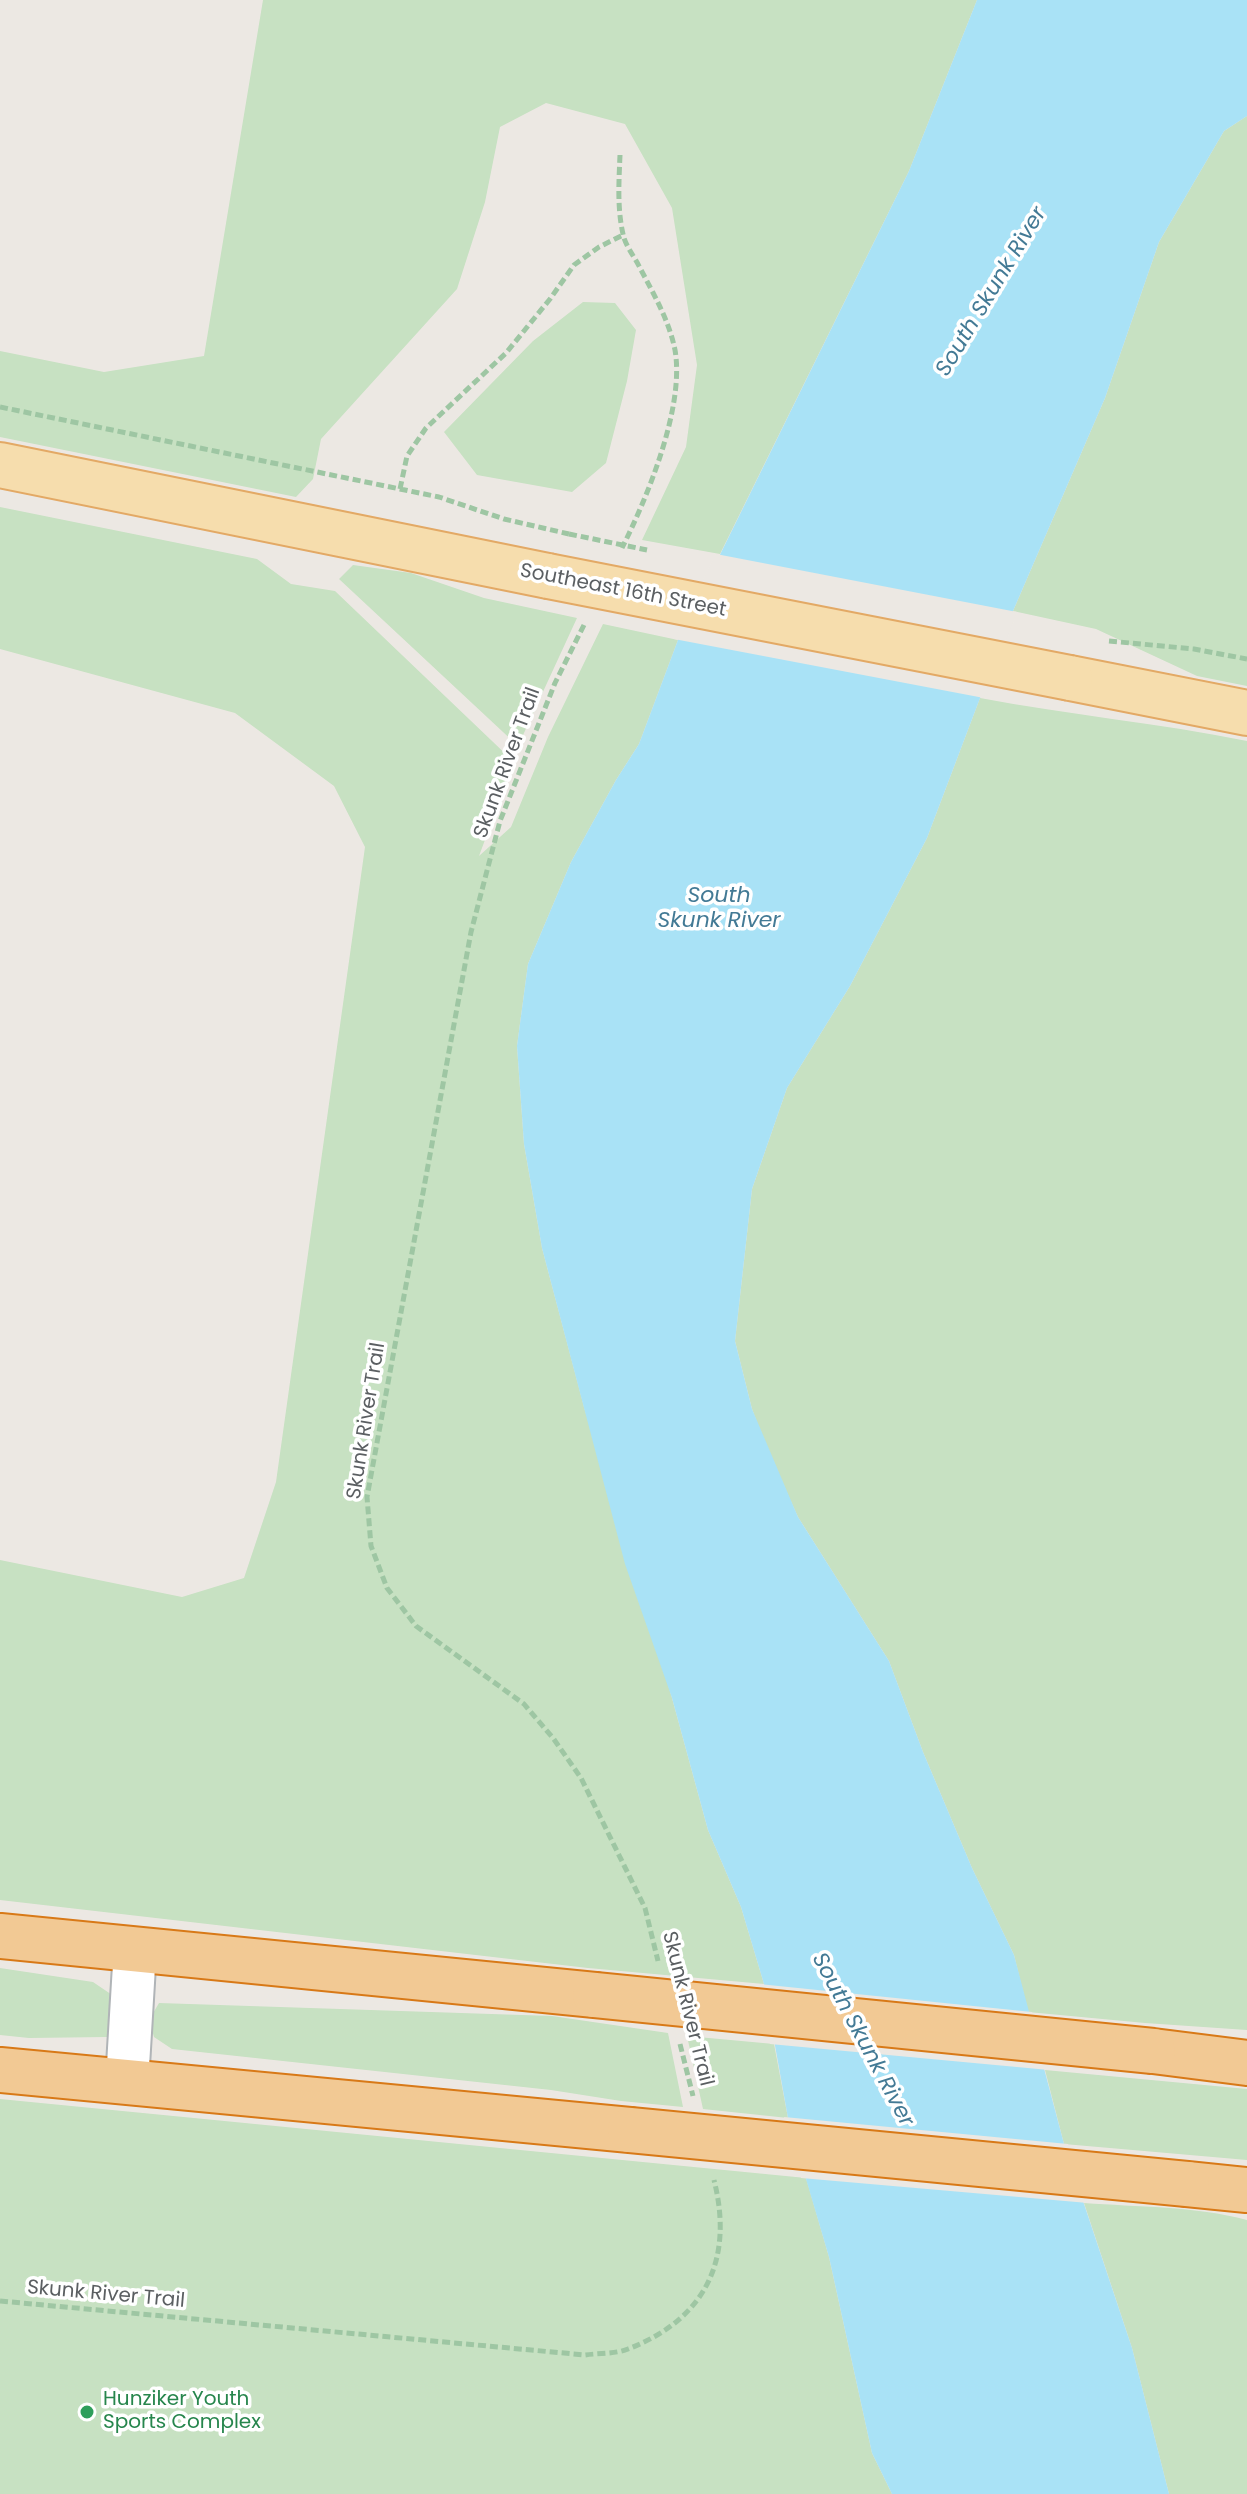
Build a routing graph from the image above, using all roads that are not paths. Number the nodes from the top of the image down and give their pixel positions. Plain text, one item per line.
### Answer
1 (0, 465) edge
2 (1247, 713) edge
3 (0, 1936) edge
4 (135, 1949) junction
5 (1247, 2063) edge
6 (0, 2070) edge
7 (127, 2082) junction
8 (1247, 2190) edge

1 - 2 main road, Southeast 16th Street, bridge
3 - 4 highway
4 - 5 highway, bridge
4 - 7 lane
6 - 7 highway
7 - 8 highway, bridge

